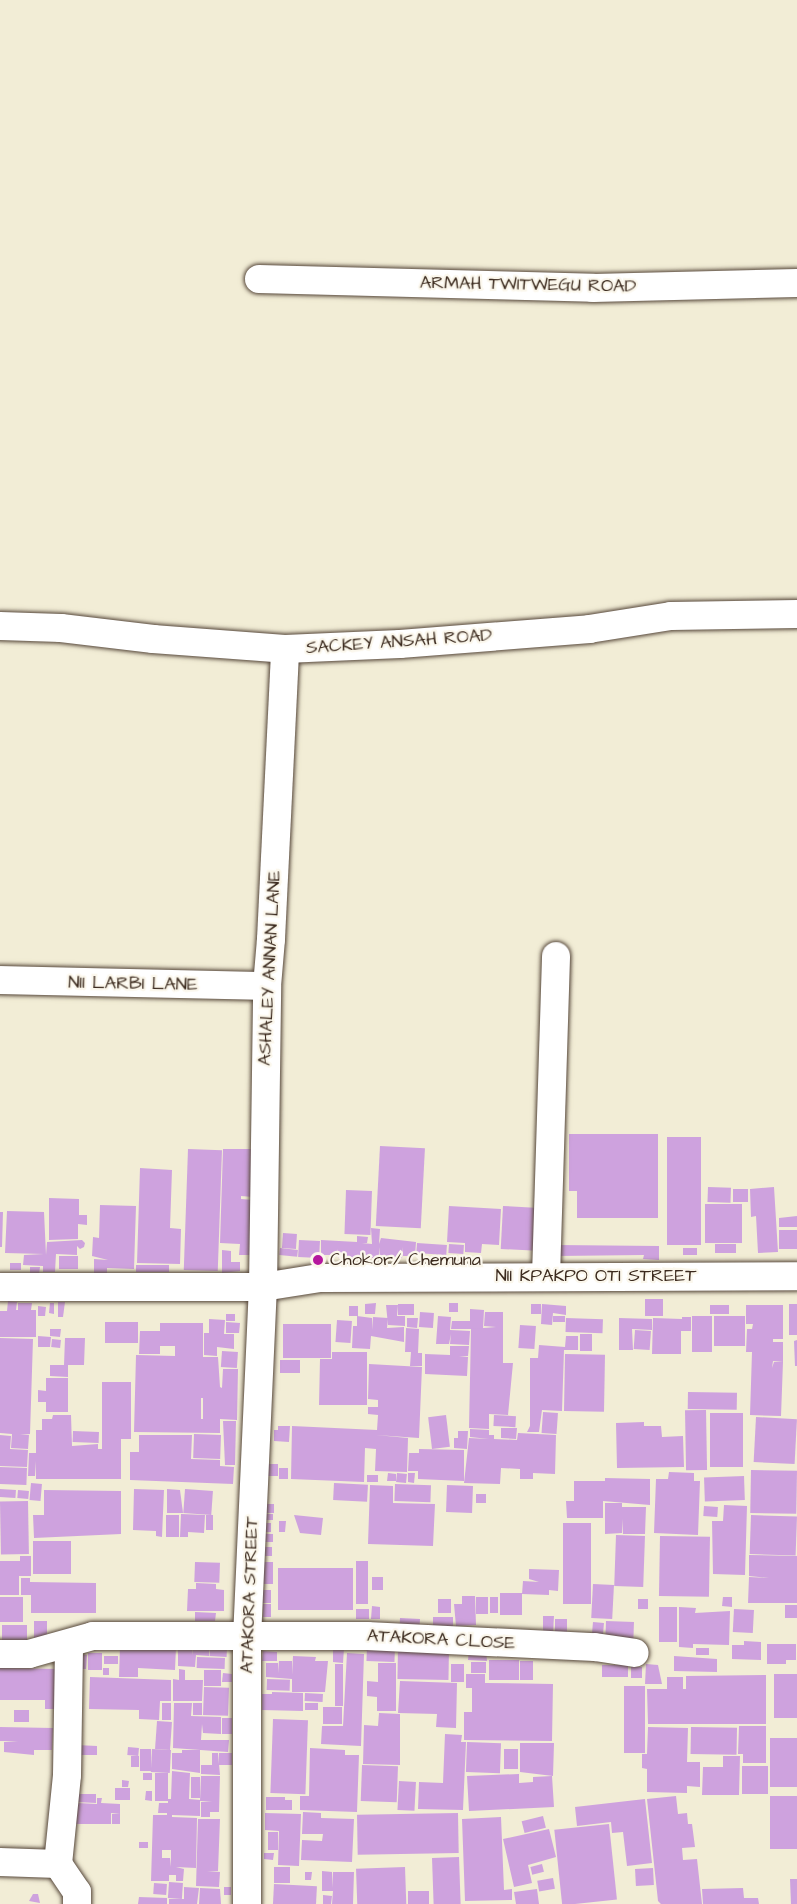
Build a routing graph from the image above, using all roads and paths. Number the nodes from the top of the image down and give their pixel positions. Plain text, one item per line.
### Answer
1 (259, 279) dead end
2 (797, 282) edge
3 (797, 614) edge
4 (0, 626) edge
5 (285, 649) junction
6 (556, 956) dead end
7 (0, 980) edge
8 (267, 986) junction
9 (546, 1276) junction
10 (797, 1276) edge
11 (0, 1287) edge
12 (263, 1287) junction
13 (247, 1638) junction
14 (69, 1645) junction
15 (635, 1653) dead end
16 (0, 1654) edge
17 (0, 1862) edge
18 (58, 1864) junction
19 (76, 1904) edge
20 (248, 1904) edge

1 - 2 street, ARMAH TWITWEGU ROAD
3 - 5 street, SACKEY ANSAH ROAD
4 - 5 street, SACKEY ANSAH ROAD
5 - 8 street, ASHALEY ANNAN LANE
6 - 9 street
7 - 8 street, NII LARBI LANE
8 - 12 street, ASHALEY ANNAN LANE
9 - 10 street, NII KPAKPO OTI STREET
9 - 12 street, NII KPAKPO OTI STREET
11 - 12 street, NII KPAKPO OTI STREET
12 - 13 street, ATAKORA STREET
13 - 14 street, ATAKORA CLOSE
13 - 15 street, ATAKORA CLOSE
13 - 20 street, ATAKORA STREET
14 - 16 street, ATAKORA CLOSE
14 - 18 street
17 - 18 street
18 - 19 street

